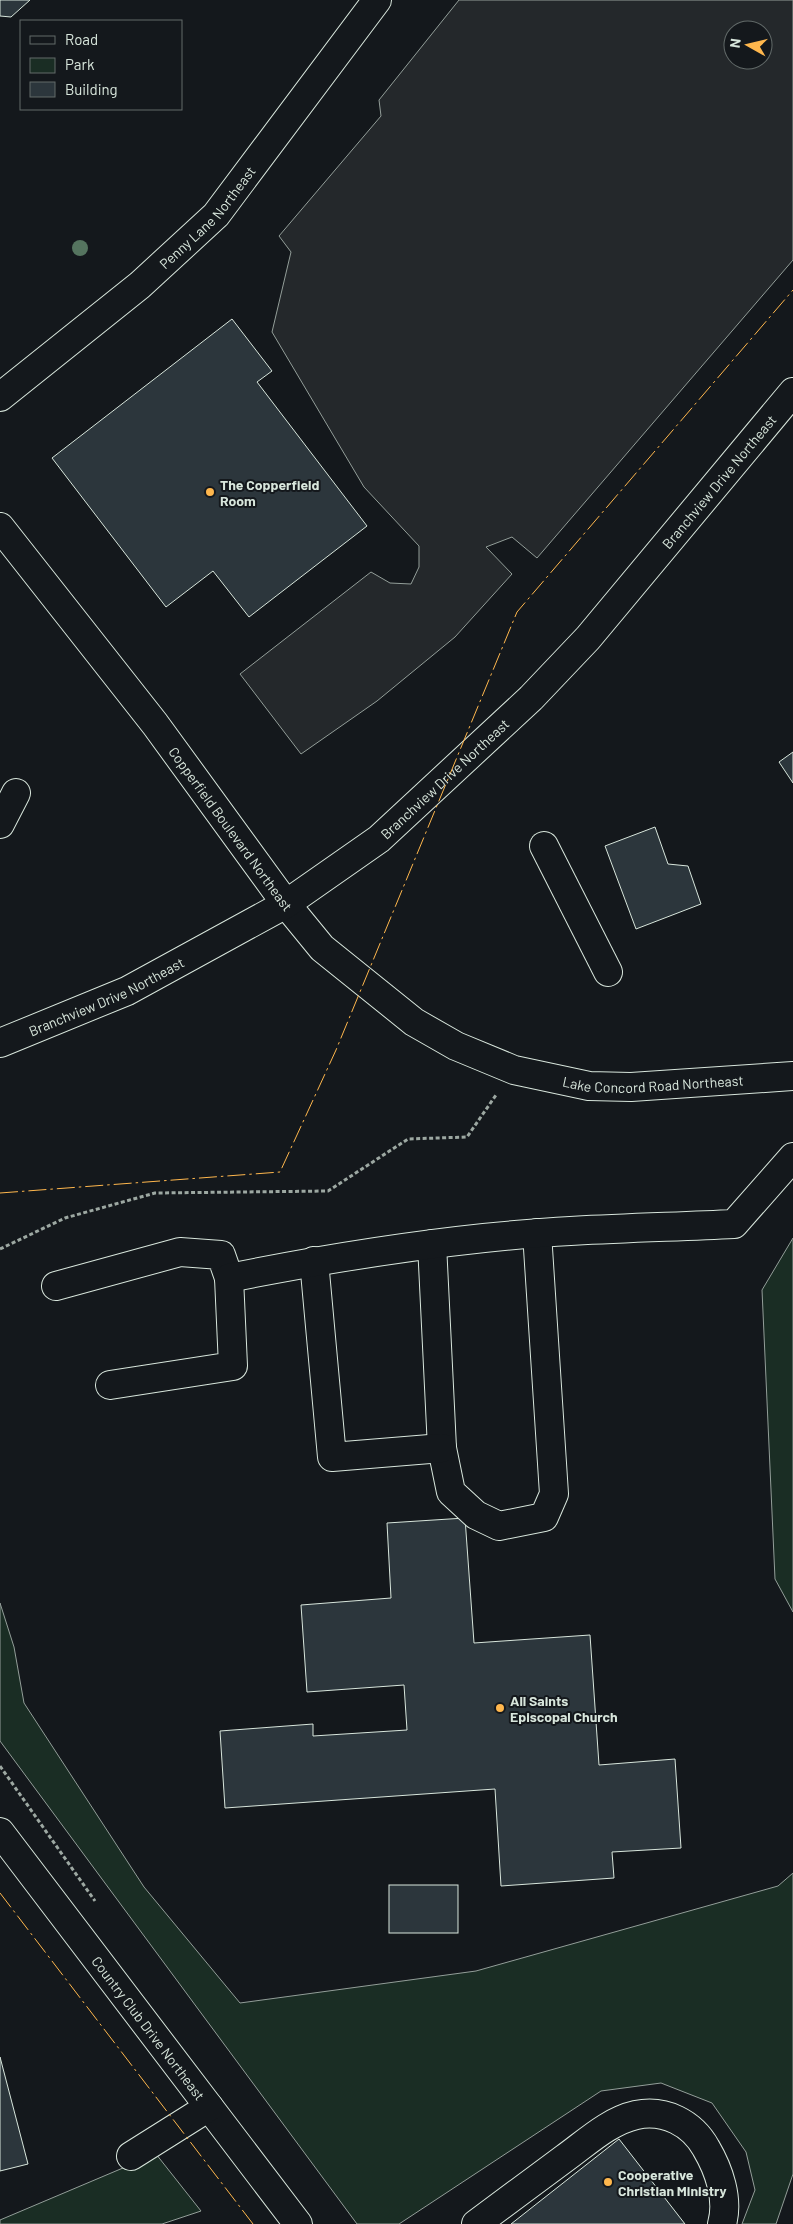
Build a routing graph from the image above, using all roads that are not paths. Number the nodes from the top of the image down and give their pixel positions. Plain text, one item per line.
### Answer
1 (377, 0) edge
2 (793, 392) edge
3 (0, 397) edge
4 (2, 533) edge
5 (16, 793) dead end
6 (0, 824) edge
7 (544, 846) dead end
8 (286, 904) junction
9 (608, 972) dead end
10 (33, 1030) junction
11 (0, 1034) edge
12 (0, 1044) edge
13 (514, 1070) joint
14 (793, 1076) edge
15 (793, 1157) edge
16 (537, 1234) junction
17 (432, 1244) junction
18 (314, 1262) junction
19 (230, 1278) junction
20 (56, 1286) dead end
21 (110, 1385) dead end
22 (442, 1448) junction
23 (0, 1832) edge
24 (209, 2107) junction
25 (131, 2156) dead end
26 (298, 2224) edge
27 (476, 2224) edge
28 (722, 2224) edge

1 - 3 main road, Penny Lane Northeast
2 - 8 main road, Branchview Drive Northeast
4 - 8 main road, Copperfield Boulevard Northeast
5 - 6 main road
7 - 9 main road
8 - 10 main road, Branchview Drive Northeast
8 - 13 main road, Copperfield Boulevard Northeast
10 - 11 main road
10 - 12 main road, Branchview Drive Northeast
13 - 14 main road, Lake Concord Road Northeast
15 - 16 main road
16 - 17 main road
16 - 22 main road
17 - 18 main road
17 - 22 main road
18 - 19 main road
18 - 22 main road
19 - 20 main road
19 - 21 main road
23 - 24 main road, Country Club Drive Northeast
24 - 25 main road
24 - 26 main road, Country Club Drive Northeast
27 - 28 main road

